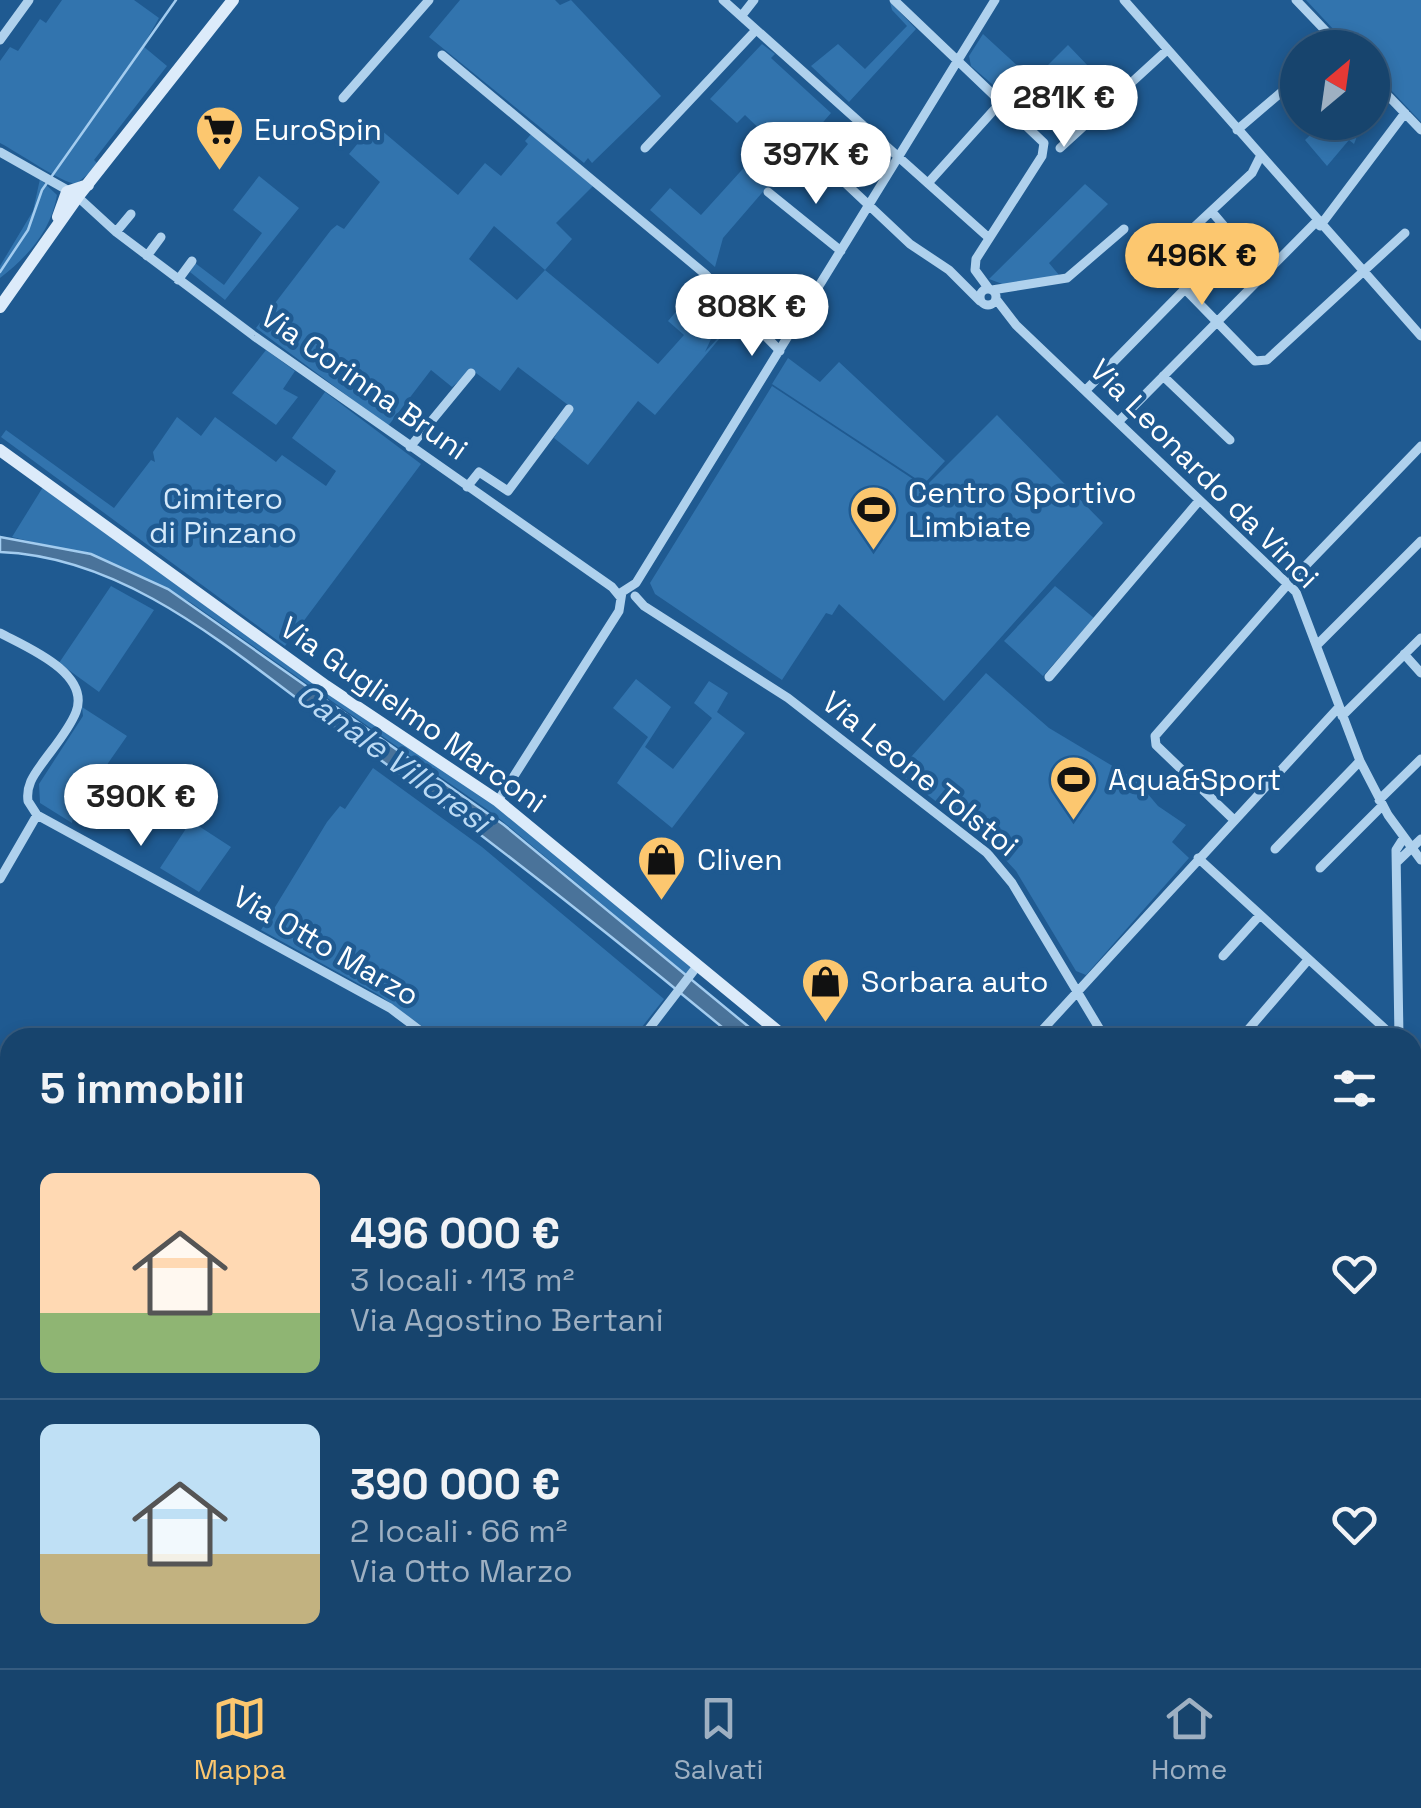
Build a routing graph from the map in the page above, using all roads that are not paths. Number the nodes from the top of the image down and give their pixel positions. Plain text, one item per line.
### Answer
1 (29, 0) edge
2 (233, 0) edge
3 (430, 0) edge
4 (723, 0) edge
5 (754, 0) edge
6 (894, 0) edge
7 (913, 0) edge
8 (995, 0) edge
9 (1124, 0) edge
10 (1296, 0) edge
11 (903, 10) junction
12 (743, 14) junction
13 (756, 30) junction
14 (1322, 30) edge
15 (0, 40) edge
16 (1168, 50) junction
17 (442, 55) dead end
18 (957, 59) junction
19 (1280, 93) edge
20 (342, 98) dead end
21 (1390, 98) edge
22 (1002, 101) junction
23 (1405, 113) junction
24 (1236, 130) junction
25 (1421, 130) edge
26 (645, 148) dead end
27 (1060, 148) dead end
28 (0, 152) edge
29 (900, 154) junction
30 (1260, 158) junction
31 (824, 163) dead end
32 (1270, 168) junction
33 (1252, 174) junction
34 (929, 182) junction
35 (768, 192) dead end
36 (69, 194) junction
37 (869, 204) junction
38 (1212, 212) junction
39 (130, 214) dead end
40 (1318, 224) junction
41 (1124, 228) dead end
42 (116, 232) junction
43 (1405, 233) dead end
44 (161, 237) dead end
45 (989, 238) junction
46 (840, 251) junction
47 (147, 256) junction
48 (192, 261) dead end
49 (1362, 271) junction
50 (1265, 274) junction
51 (178, 280) junction
52 (1186, 289) junction
53 (990, 297) junction
54 (0, 307) edge
55 (1216, 322) junction
56 (1421, 336) edge
57 (780, 352) junction
58 (471, 373) dead end
59 (1164, 376) junction
60 (1086, 390) junction
61 (569, 409) dead end
62 (1119, 422) junction
63 (1230, 440) dead end
64 (1421, 446) edge
65 (410, 447) junction
66 (0, 450) edge
67 (467, 487) junction
68 (1198, 502) junction
69 (1421, 541) edge
70 (1288, 584) junction
71 (628, 597) junction
72 (0, 632) edge
73 (1421, 638) edge
74 (1318, 644) junction
75 (1404, 654) junction
76 (1421, 673) edge
77 (1049, 677) dead end
78 (1340, 711) junction
79 (1421, 759) edge
80 (1360, 762) junction
81 (498, 802) junction
82 (1381, 803) junction
83 (37, 815) junction
84 (1233, 819) junction
85 (1403, 839) junction
86 (1421, 839) edge
87 (1275, 849) dead end
88 (1410, 849) junction
89 (1198, 858) junction
90 (1421, 860) edge
91 (1397, 862) junction
92 (1320, 868) dead end
93 (0, 879) edge
94 (1260, 915) junction
95 (1223, 956) dead end
96 (1308, 960) junction
97 (695, 969) junction
98 (1077, 992) junction
99 (417, 1028) edge
100 (650, 1028) edge
101 (773, 1028) edge
102 (1045, 1028) edge
103 (1100, 1028) edge
104 (1250, 1028) edge
105 (1386, 1028) edge
106 (1397, 1028) edge

1 - 15 street
2 - 36 street
3 - 20 street
4 - 12 street
5 - 12 street
6 - 11 street
7 - 11 street
8 - 18 street
9 - 16 street
10 - 14 street
11 - 18 street
12 - 13 street
13 - 26 street
13 - 29 street
16 - 24 street
16 - 27 street
17 - 57 street
18 - 22 street
18 - 29 street
19 - 24 street
21 - 23 street
22 - 34 street
22 - 45 street
23 - 25 street
23 - 40 street
24 - 30 street
28 - 36 street, Via Corinna Bruni
29 - 34 street
29 - 37 street
30 - 32 street
30 - 33 street
31 - 37 street, Via Leonardo da Vinci
32 - 33 street
32 - 40 street
33 - 38 street
34 - 45 street
35 - 46 street
36 - 42 street, Via Corinna Bruni
36 - 54 street
37 - 46 street
37 - 53 street, Via Leonardo da Vinci
38 - 50 street
38 - 52 street
39 - 42 street
40 - 49 street
40 - 50 street
41 - 53 street
42 - 47 street, Via Corinna Bruni
43 - 49 street
44 - 47 street
45 - 53 street
46 - 57 street
47 - 51 street, Via Corinna Bruni
48 - 51 street
49 - 55 street
49 - 56 street
50 - 55 street
51 - 65 street, Via Corinna Bruni
52 - 55 street
52 - 60 street
53 - 60 street, Via Leonardo da Vinci
55 - 59 street
57 - 71 street
58 - 65 street
59 - 62 street
59 - 63 street
60 - 62 street, Via Leonardo da Vinci
61 - 67 street
62 - 68 street, Via Leonardo da Vinci
64 - 70 street
65 - 67 street, Via Corinna Bruni
66 - 81 street, Via Guglielmo Marconi
67 - 71 street, Via Corinna Bruni
68 - 70 street, Via Leonardo da Vinci
68 - 77 street
69 - 74 street
70 - 74 street, Via Leonardo da Vinci
70 - 84 street
71 - 81 street
71 - 98 street, Via Leone Tolstoi
72 - 83 street
73 - 75 street
74 - 78 street, Via Leonardo da Vinci
75 - 76 street
75 - 78 street
78 - 80 street, Via Leonardo da Vinci
78 - 84 street
79 - 82 street
80 - 82 street, Via Leonardo da Vinci
80 - 87 street
81 - 97 street, Via Guglielmo Marconi
82 - 85 street, Via Leonardo da Vinci
82 - 92 street
83 - 93 street
83 - 99 street, Via Otto Marzo
84 - 89 street
85 - 88 street, Via Leonardo da Vinci
85 - 91 street
86 - 88 street
88 - 90 street, Via Leonardo da Vinci
88 - 91 street
89 - 94 street
89 - 98 street
91 - 106 street
94 - 95 street
94 - 96 street
96 - 104 street
96 - 105 street
97 - 100 street
97 - 101 street, Via Guglielmo Marconi
98 - 102 street
98 - 103 street, Via Leone Tolstoi

